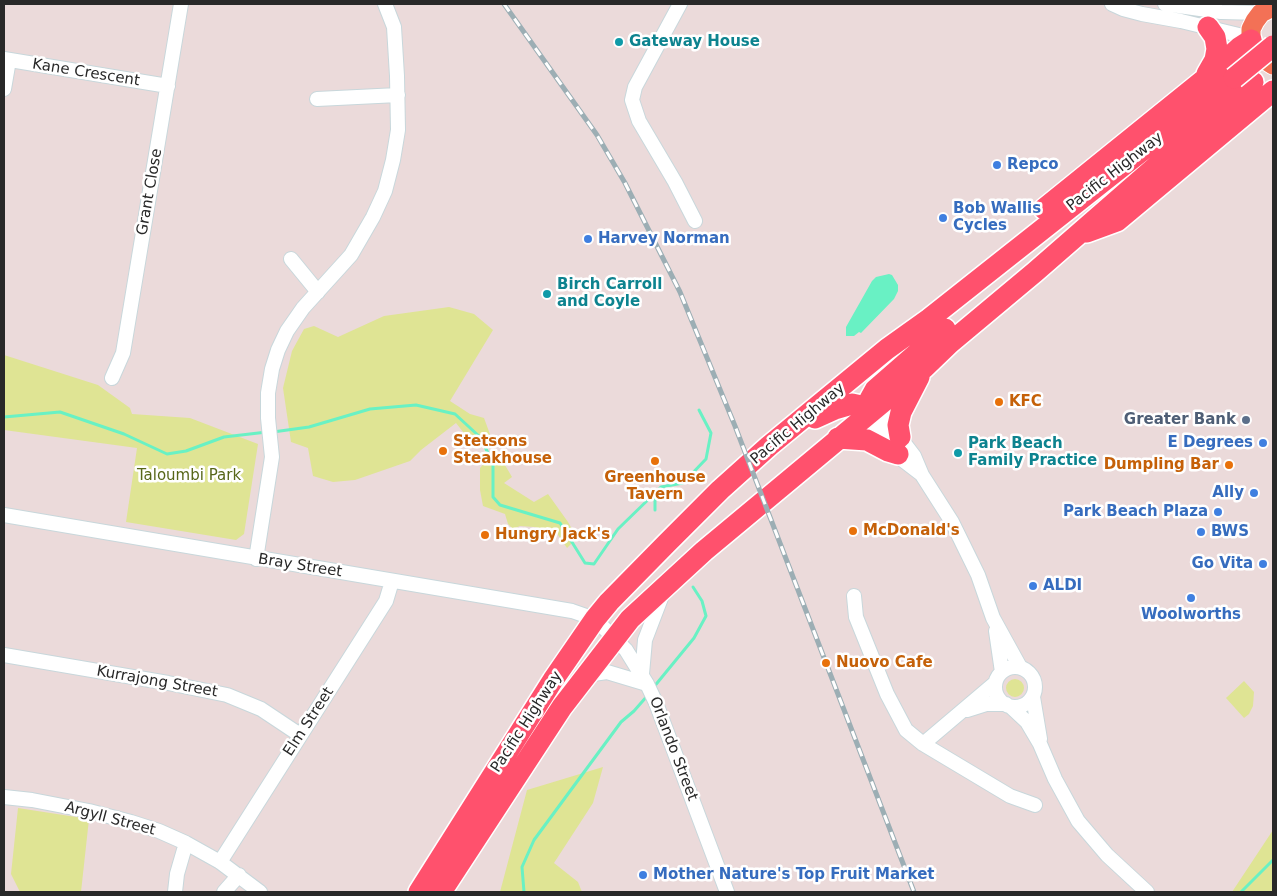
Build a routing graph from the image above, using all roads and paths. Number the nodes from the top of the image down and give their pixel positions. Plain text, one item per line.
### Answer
1 (181, 4) edge
2 (385, 4) edge
3 (680, 4) edge
4 (1112, 4) edge
5 (1165, 4) edge
6 (1267, 10) edge
7 (1208, 27) junction
8 (1251, 39) junction
9 (1273, 46) edge
10 (6, 59) edge
11 (1273, 65) edge
12 (1205, 79) junction
13 (1244, 80) junction
14 (168, 86) junction
15 (4, 89) edge
16 (1273, 92) edge
17 (398, 95) junction
18 (317, 99) dead end
19 (1133, 157) junction
20 (695, 221) dead end
21 (1073, 238) junction
22 (291, 259) dead end
23 (318, 292) junction
24 (887, 349) junction
25 (924, 368) junction
26 (112, 378) dead end
27 (871, 412) junction
28 (790, 429) junction
29 (838, 438) junction
30 (899, 446) junction
31 (4, 516) edge
32 (256, 558) junction
33 (392, 581) junction
34 (666, 584) junction
35 (854, 596) dead end
36 (994, 618) junction
37 (595, 619) junction
38 (615, 638) junction
39 (4, 656) edge
40 (1020, 667) junction
41 (586, 674) junction
42 (998, 677) junction
43 (644, 679) junction
44 (1033, 697) junction
45 (1008, 706) junction
46 (960, 712) junction
47 (300, 735) junction
48 (923, 744) junction
49 (1040, 744) junction
50 (4, 797) edge
51 (1035, 805) dead end
52 (186, 843) junction
53 (220, 862) junction
54 (239, 875) junction
55 (1140, 890) edge
56 (175, 892) edge
57 (224, 892) edge
58 (260, 892) edge
59 (419, 892) edge
60 (441, 892) edge
61 (726, 892) edge

1 - 14 street, Grant Close
2 - 17 street
3 - 20 street
4 - 7 street
5 - 6 street
6 - 8 main road
7 - 8 street
7 - 12 highway
8 - 11 main road
8 - 12 highway
9 - 13 highway, Pacific Highway, bridge
10 - 14 street, Kane Crescent
10 - 15 street
11 - 13 highway, Pacific Highway
12 - 24 highway
13 - 19 highway, Pacific Highway
13 - 21 highway, Pacific Highway
14 - 26 street, Grant Close
16 - 21 highway
17 - 18 street
17 - 23 street
19 - 24 highway, Pacific Highway
19 - 27 highway
21 - 25 highway, Pacific Highway
22 - 23 street
23 - 32 street
24 - 28 highway, Pacific Highway
25 - 27 highway, Pacific Highway
25 - 30 highway
27 - 28 highway
27 - 29 highway, Pacific Highway
27 - 30 street
28 - 37 highway, Pacific Highway
29 - 30 highway
29 - 34 highway, Pacific Highway
30 - 36 street
31 - 32 street, Bray Street
32 - 33 street, Bray Street
33 - 37 street, Bray Street
33 - 47 street, Elm Street
34 - 38 highway, Pacific Highway
34 - 43 street
35 - 48 street
36 - 40 street
36 - 42 street
37 - 38 street, Orlando Street
37 - 59 highway, Pacific Highway
38 - 41 highway, Pacific Highway
38 - 43 street, Orlando Street
39 - 47 street, Kurrajong Street
40 - 42 street
40 - 44 street
41 - 43 street
41 - 60 highway, Pacific Highway
42 - 45 street
42 - 46 street
43 - 61 street, Orlando Street
44 - 45 street
44 - 49 street
45 - 46 street
45 - 49 street
46 - 48 street
47 - 53 street, Elm Street
48 - 51 street
49 - 55 street
50 - 52 street, Argyll Street
52 - 53 street, Argyll Street
52 - 56 street
53 - 54 street, Argyll Street
54 - 57 street
54 - 58 street, Argyll Street

